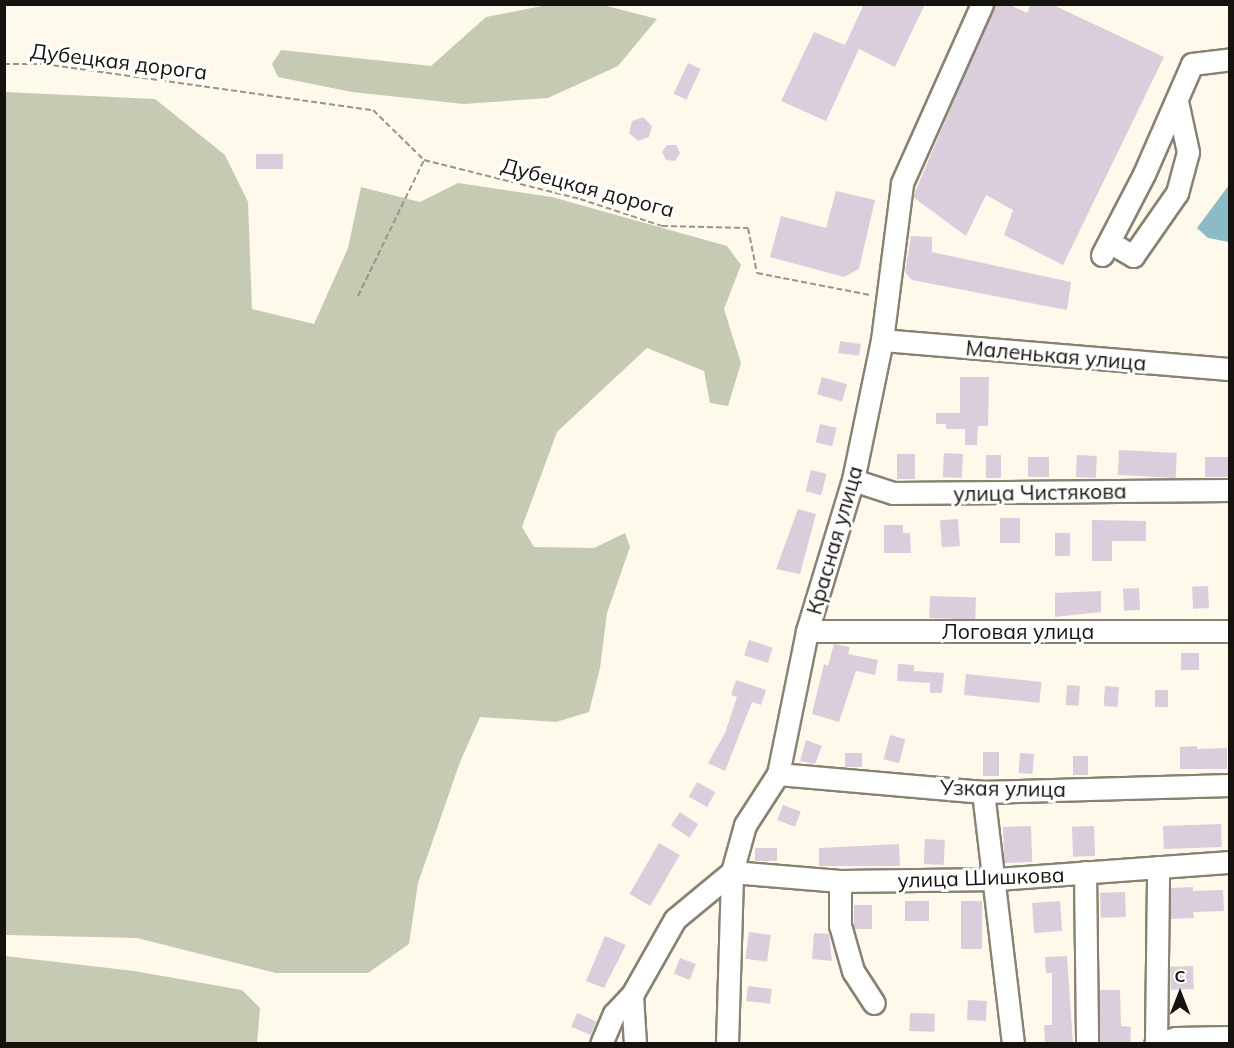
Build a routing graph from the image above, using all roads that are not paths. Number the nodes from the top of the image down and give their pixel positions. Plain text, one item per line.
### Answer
1 (982, 4) edge
2 (1230, 59) edge
3 (1177, 102) junction
4 (882, 340) junction
5 (1230, 369) edge
6 (853, 480) junction
7 (1230, 490) edge
8 (807, 631) junction
9 (1230, 631) edge
10 (778, 774) junction
11 (1230, 785) edge
12 (983, 792) junction
13 (1230, 862) edge
14 (1158, 867) junction
15 (732, 872) junction
16 (1085, 872) junction
17 (996, 879) junction
18 (840, 881) junction
19 (632, 994) junction
20 (874, 1003) dead end
21 (1230, 1037) edge
22 (1155, 1043) edge
23 (601, 1044) edge
24 (635, 1044) edge
25 (727, 1044) edge
26 (1013, 1044) edge
27 (1087, 1044) edge

1 - 4 street, Красная улица
2 - 3 street
3 - 3 street
4 - 5 street, Маленькая улица
4 - 6 street, Красная улица
6 - 7 street, улица Чистякова
6 - 8 street, Красная улица
8 - 9 street, Логовая улица
8 - 10 street, Красная улица
10 - 12 street, Узкая улица
10 - 15 street, Красная улица
11 - 12 street, Узкая улица
12 - 17 street
13 - 14 street, улица Шишкова
14 - 16 street, улица Шишкова
14 - 22 street
15 - 18 street, улица Шишкова
15 - 19 street
15 - 25 street, Красная улица
16 - 17 street, улица Шишкова
16 - 27 street
17 - 18 street, улица Шишкова
17 - 26 street
18 - 20 street
19 - 23 street
19 - 24 street
21 - 22 street

